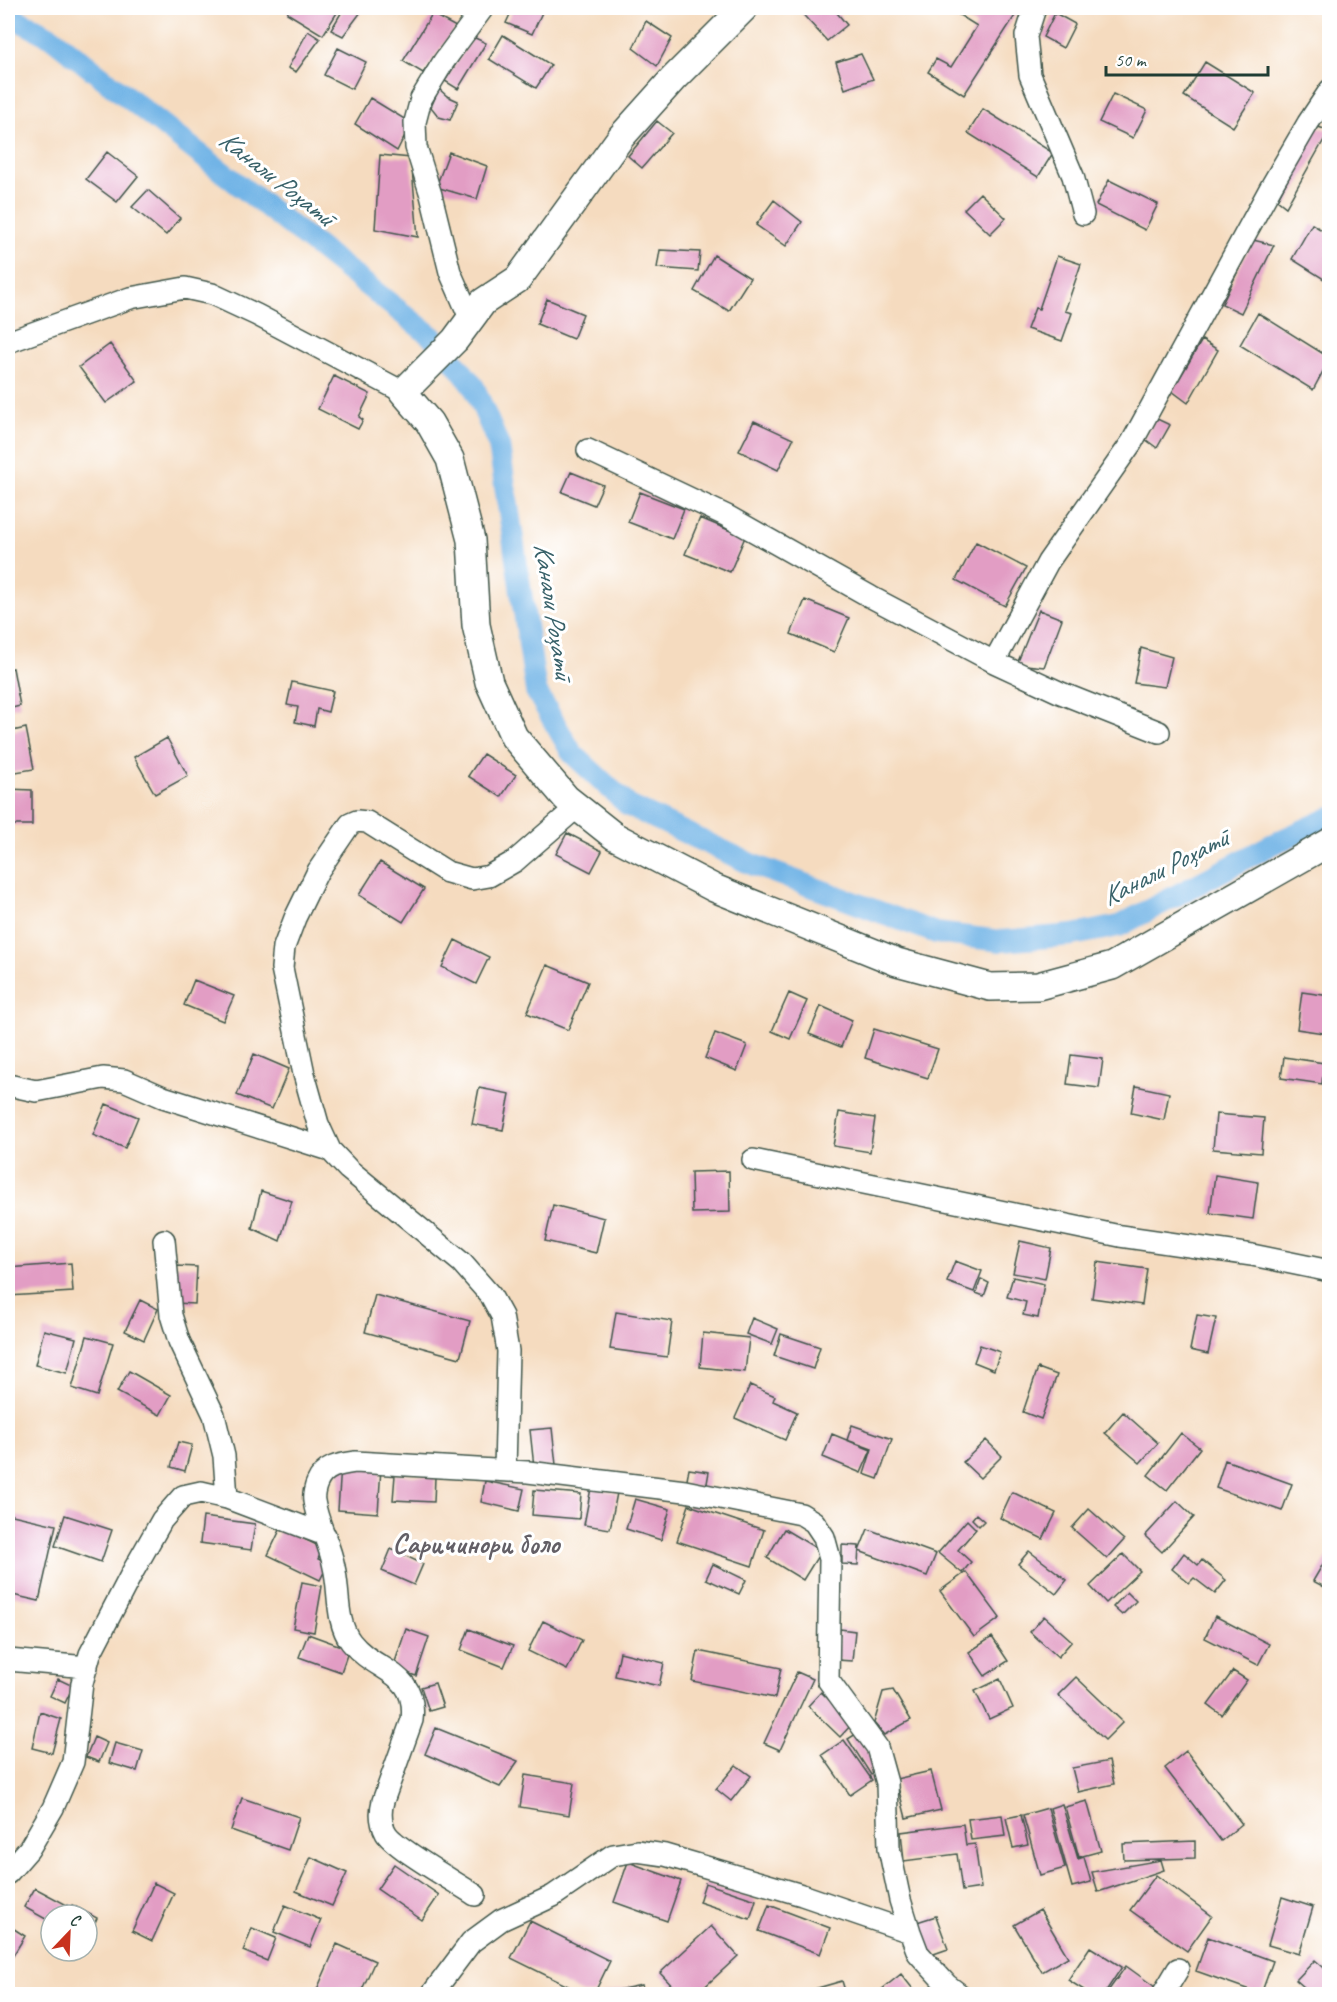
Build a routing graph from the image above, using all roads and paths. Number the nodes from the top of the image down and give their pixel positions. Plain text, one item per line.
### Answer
1 (483, 8) edge
2 (744, 8) edge
3 (1035, 8) edge
4 (1329, 90) edge
5 (1083, 214) dead end
6 (463, 330) junction
7 (8, 342) edge
8 (403, 392) junction
9 (588, 450) dead end
10 (994, 662) junction
11 (1159, 732) dead end
12 (577, 807) junction
13 (1323, 849) edge
14 (8, 1085) edge
15 (330, 1150) junction
16 (753, 1160) dead end
17 (164, 1240) dead end
18 (1329, 1271) edge
19 (505, 1470) junction
20 (227, 1498) junction
21 (325, 1535) junction
22 (8, 1660) edge
23 (87, 1667) junction
24 (8, 1873) edge
25 (475, 1895) dead end
26 (910, 1932) junction
27 (1178, 1969) dead end
28 (432, 1995) edge
29 (959, 1995) edge
30 (1163, 1995) edge

1 - 6 street
2 - 6 street
3 - 5 street
4 - 10 street
6 - 8 street
7 - 8 street
8 - 12 street
9 - 10 street
10 - 11 street
12 - 13 street
12 - 15 street
14 - 15 street
15 - 19 street
16 - 18 street
17 - 20 street
19 - 21 street
19 - 26 street
20 - 21 street
20 - 23 street
21 - 25 street
22 - 23 street
23 - 24 street
26 - 28 street
26 - 29 street
27 - 30 street

